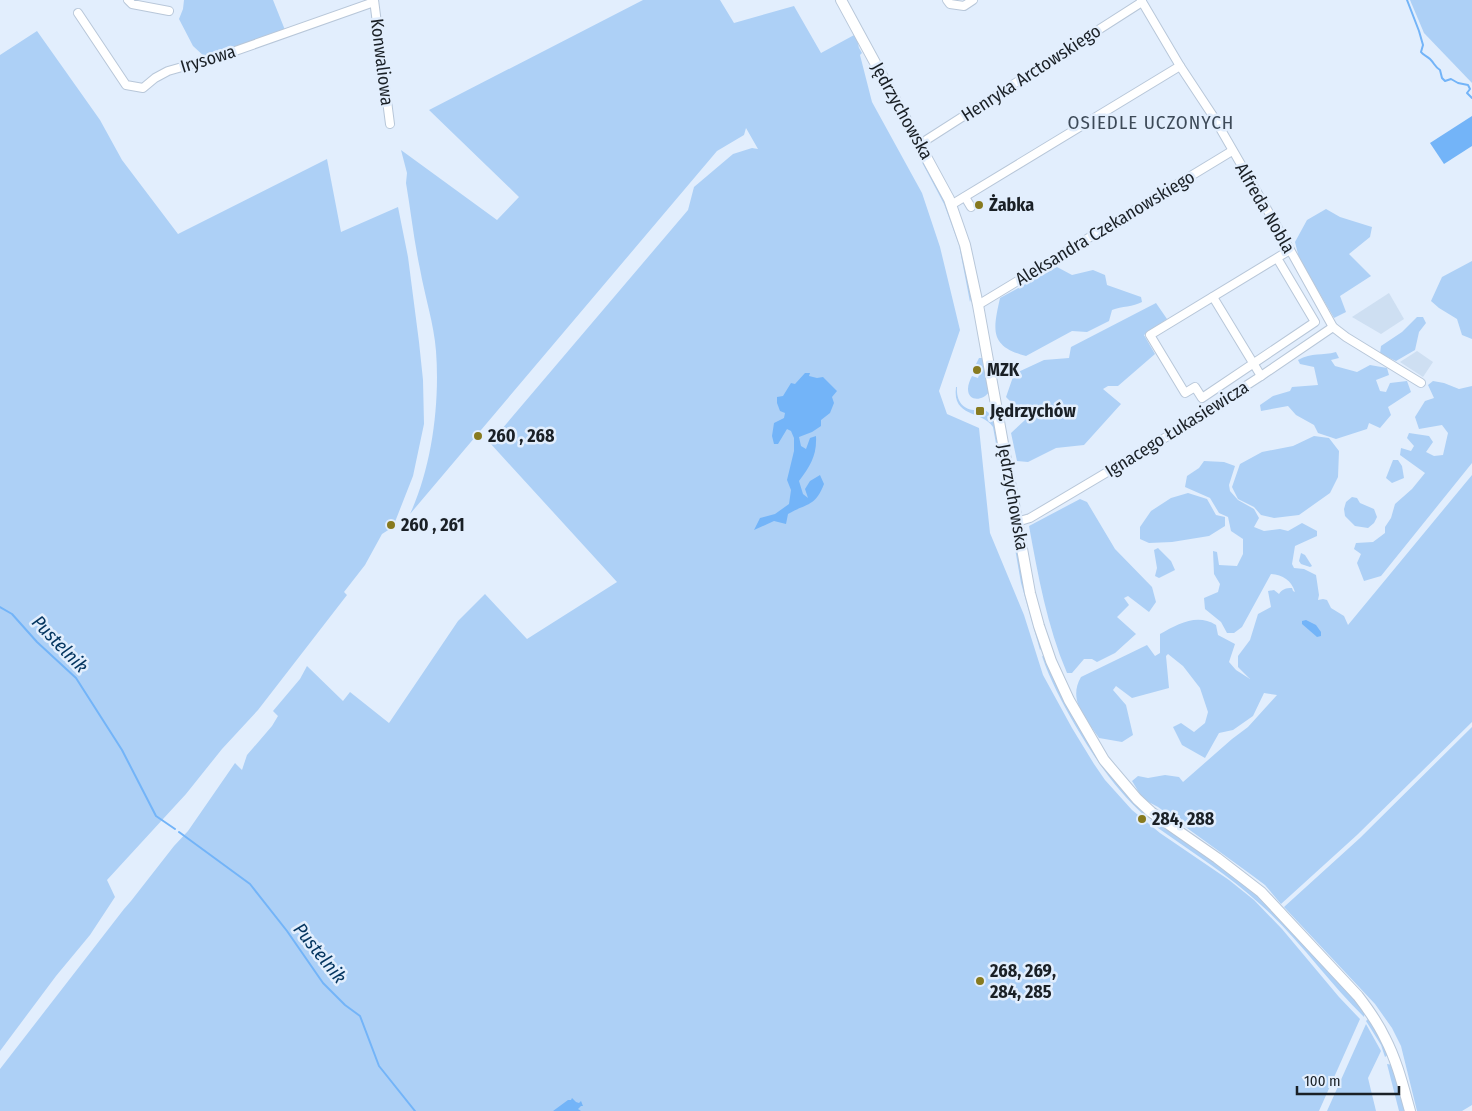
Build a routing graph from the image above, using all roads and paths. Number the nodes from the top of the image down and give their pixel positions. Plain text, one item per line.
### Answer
1 (128, 0) edge
2 (841, 0) edge
3 (947, 0) edge
4 (973, 0) edge
5 (374, 1) edge
6 (1142, 1) edge
7 (169, 11) dead end
8 (78, 13) dead end
9 (1180, 66) junction
10 (390, 124) dead end
11 (920, 144) junction
12 (1232, 151) junction
13 (964, 197) junction
14 (951, 205) junction
15 (970, 207) dead end
16 (1290, 250) junction
17 (1277, 258) junction
18 (1213, 297) junction
19 (978, 305) junction
20 (1333, 327) junction
21 (1254, 364) junction
22 (1262, 376) junction
23 (1421, 384) dead end
24 (1017, 522) junction
25 (1410, 1111) edge

1 - 7 street
2 - 11 main road, Jędrzychowska
3 - 4 street
5 - 8 street, Irysowa
5 - 10 street, Konwaliowa
6 - 9 street, Alfreda Nobla
6 - 11 street, Henryka Arctowskiego
9 - 12 street, Alfreda Nobla
9 - 13 street
11 - 14 main road, Jędrzychowska
12 - 16 street, Alfreda Nobla
12 - 19 street, Aleksandra Czekanowskiego
13 - 14 street
13 - 15 street
14 - 19 main road, Jędrzychowska
16 - 17 street
16 - 20 street, Alfreda Nobla
17 - 18 street
17 - 21 street
18 - 21 street
18 - 21 street
19 - 24 main road, Jędrzychowska
20 - 22 street, Ignacego Łukasiewicza
20 - 23 street, Alfreda Nobla
21 - 22 street
22 - 24 street, Ignacego Łukasiewicza
24 - 25 main road, Jędrzychowska

